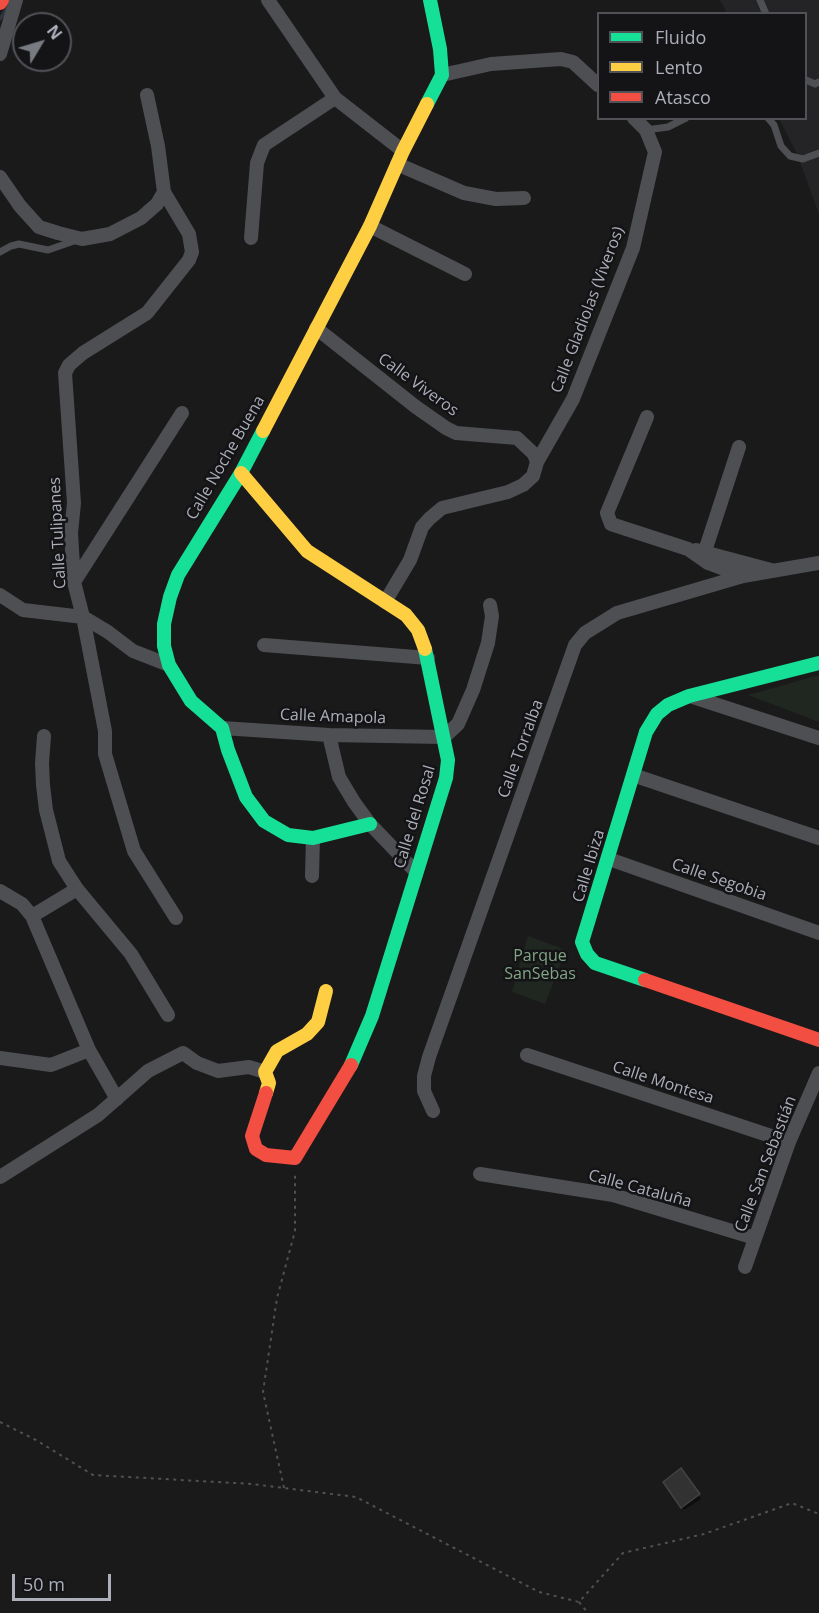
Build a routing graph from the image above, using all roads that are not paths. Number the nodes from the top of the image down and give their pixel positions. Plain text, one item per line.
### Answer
1 (16, 0) edge
2 (268, 0) edge
3 (430, 0) edge
4 (0, 54) edge
5 (442, 75) junction
6 (597, 83) edge
7 (147, 95) dead end
8 (335, 98) junction
9 (636, 120) edge
10 (682, 120) edge
11 (770, 120) edge
12 (646, 130) junction
13 (819, 153) edge
14 (400, 157) junction
15 (0, 177) edge
16 (164, 192) junction
17 (524, 198) dead end
18 (370, 226) junction
19 (251, 238) dead end
20 (82, 239) junction
21 (0, 252) edge
22 (465, 274) dead end
23 (316, 328) junction
24 (182, 413) dead end
25 (647, 417) dead end
26 (739, 447) dead end
27 (537, 462) junction
28 (241, 473) junction
29 (688, 549) junction
30 (705, 551) junction
31 (819, 563) edge
32 (773, 570) junction
33 (743, 576) junction
34 (74, 582) junction
35 (0, 595) edge
36 (385, 602) junction
37 (490, 604) dead end
38 (83, 617) junction
39 (264, 645) dead end
40 (428, 658) junction
41 (819, 663) edge
42 (169, 665) junction
43 (689, 696) junction
44 (222, 728) junction
45 (329, 735) junction
46 (44, 736) dead end
47 (444, 737) junction
48 (819, 738) edge
49 (633, 775) junction
50 (370, 824) junction
51 (313, 838) junction
52 (819, 838) edge
53 (609, 859) junction
54 (416, 872) junction
55 (312, 876) dead end
56 (77, 889) junction
57 (0, 891) edge
58 (32, 916) junction
59 (176, 918) dead end
60 (819, 933) edge
61 (326, 991) dead end
62 (168, 1015) dead end
63 (819, 1040) edge
64 (89, 1050) junction
65 (527, 1056) dead end
66 (0, 1058) edge
67 (265, 1072) junction
68 (819, 1074) edge
69 (117, 1100) junction
70 (433, 1111) dead end
71 (789, 1142) junction
72 (480, 1174) dead end
73 (0, 1177) edge
74 (754, 1238) junction
75 (745, 1267) dead end

1 - 4 street
2 - 8 street
3 - 5 street
5 - 6 street
5 - 14 street, Calle Noche Buena
7 - 16 street, Calle Tulipanes
8 - 14 street
8 - 19 street
9 - 12 street
10 - 12 lane
11 - 13 lane
12 - 27 street, Calle Gladiolas (Viveros)
14 - 17 street
14 - 18 street, Calle Noche Buena
15 - 20 street
16 - 20 street
16 - 34 street, Calle Tulipanes
18 - 22 street
18 - 23 street, Calle Noche Buena
20 - 21 lane
23 - 27 street, Calle Viveros
23 - 28 street, Calle Noche Buena
24 - 34 street
25 - 29 street
26 - 30 street
27 - 36 street, Calle Gladiolas (Viveros)
28 - 36 street, Calle del Rosal
28 - 42 street, Calle Noche Buena
29 - 30 street
29 - 33 street
30 - 32 street
31 - 32 street, Calle Torralba
32 - 33 street, Calle Torralba
33 - 70 street, Calle Torralba
34 - 38 street, Calle Tulipanes
35 - 38 street
36 - 40 street, Calle del Rosal
37 - 47 street
38 - 42 street
38 - 59 street, Calle Tulipanes
39 - 40 street
40 - 47 street, Calle del Rosal
41 - 43 street, Calle Ibiza
42 - 44 street, Calle Noche Buena
43 - 48 street
43 - 49 street, Calle Ibiza
44 - 45 street, Calle Amapola
44 - 51 street
45 - 47 street, Calle Amapola
45 - 50 street
46 - 56 street
47 - 54 street, Calle del Rosal
49 - 52 street
49 - 53 street, Calle Ibiza
50 - 51 street
50 - 54 street
51 - 55 street
53 - 60 street, Calle Segobia
53 - 63 street, Calle Ibiza
54 - 67 street, Calle del Rosal
56 - 58 street
56 - 62 street
57 - 58 street
58 - 64 street
61 - 67 street
64 - 66 street
64 - 69 street
65 - 71 street, Calle Montesa
67 - 69 street
68 - 71 street, Calle San Sebastián
69 - 73 street
71 - 74 street, Calle San Sebastián
72 - 74 street, Calle Cataluña
74 - 75 street, Calle San Sebastián

